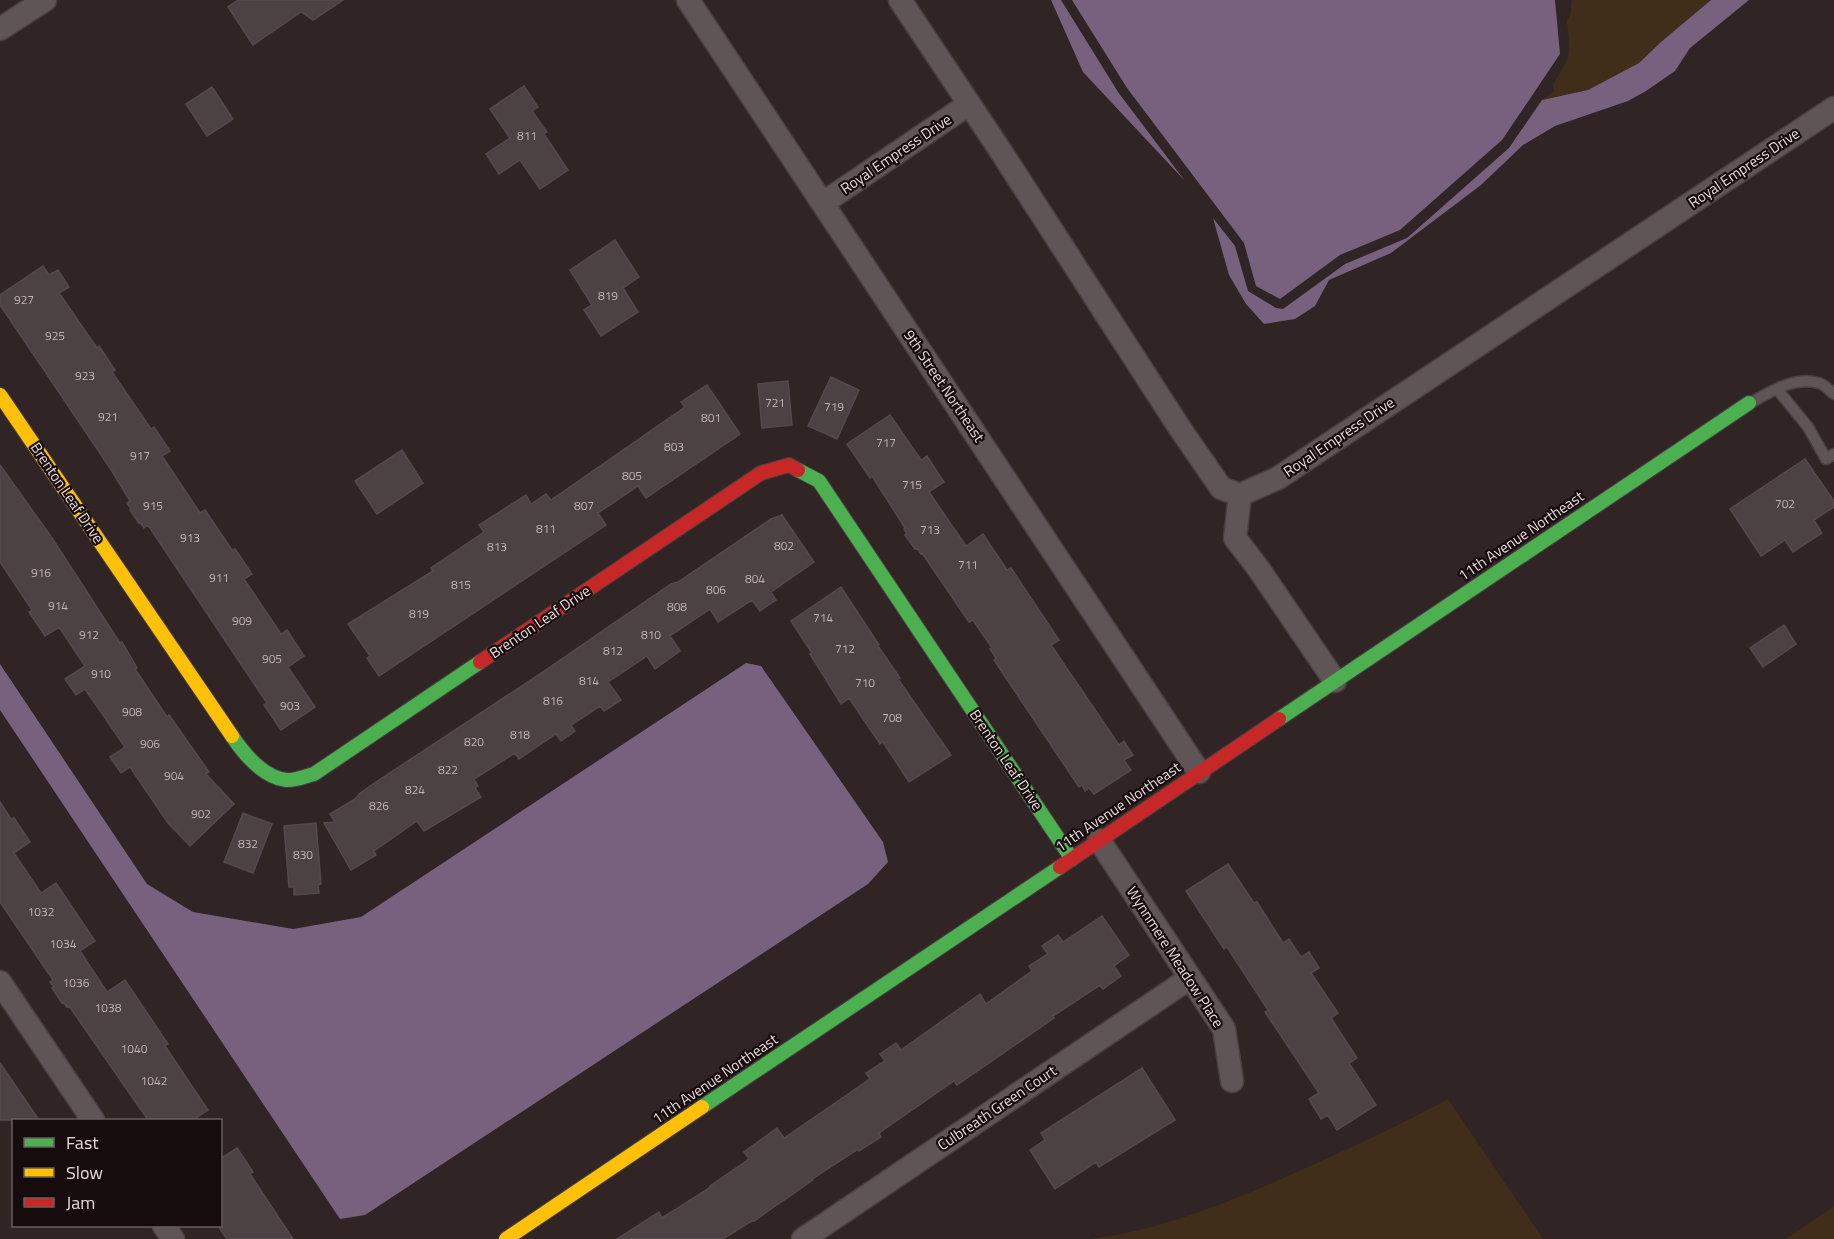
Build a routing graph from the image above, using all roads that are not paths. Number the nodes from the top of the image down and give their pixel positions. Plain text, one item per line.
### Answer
1 (45, 0) edge
2 (688, 0) edge
3 (900, 0) edge
4 (0, 29) edge
5 (969, 104) junction
6 (1834, 108) edge
7 (823, 203) junction
8 (1777, 388) junction
9 (1834, 394) edge
10 (0, 395) edge
11 (1749, 403) joint
12 (1834, 454) edge
13 (1240, 495) junction
14 (1335, 681) junction
15 (1199, 772) junction
16 (1099, 840) junction
17 (1072, 858) junction
18 (1190, 978) junction
19 (0, 982) edge
20 (1232, 1081) dead end
21 (92, 1119) edge
22 (506, 1239) edge
23 (803, 1239) edge

1 - 4 street
2 - 7 street, 9th Street Northeast
3 - 5 street
5 - 7 street, Royal Empress Drive
5 - 13 street
6 - 13 street, Royal Empress Drive
7 - 15 street, 9th Street Northeast
8 - 9 lane
8 - 11 lane
8 - 12 lane
10 - 17 street, Brenton Leaf Drive
11 - 14 street, 11th Avenue Northeast
13 - 14 street
14 - 15 street, 11th Avenue Northeast
15 - 16 street, 11th Avenue Northeast
16 - 17 street, 11th Avenue Northeast
16 - 18 street, Wynnmere Meadow Place
17 - 22 street, 11th Avenue Northeast
18 - 20 street, Wynnmere Meadow Place
18 - 23 street, Culbreath Green Court
19 - 21 street

